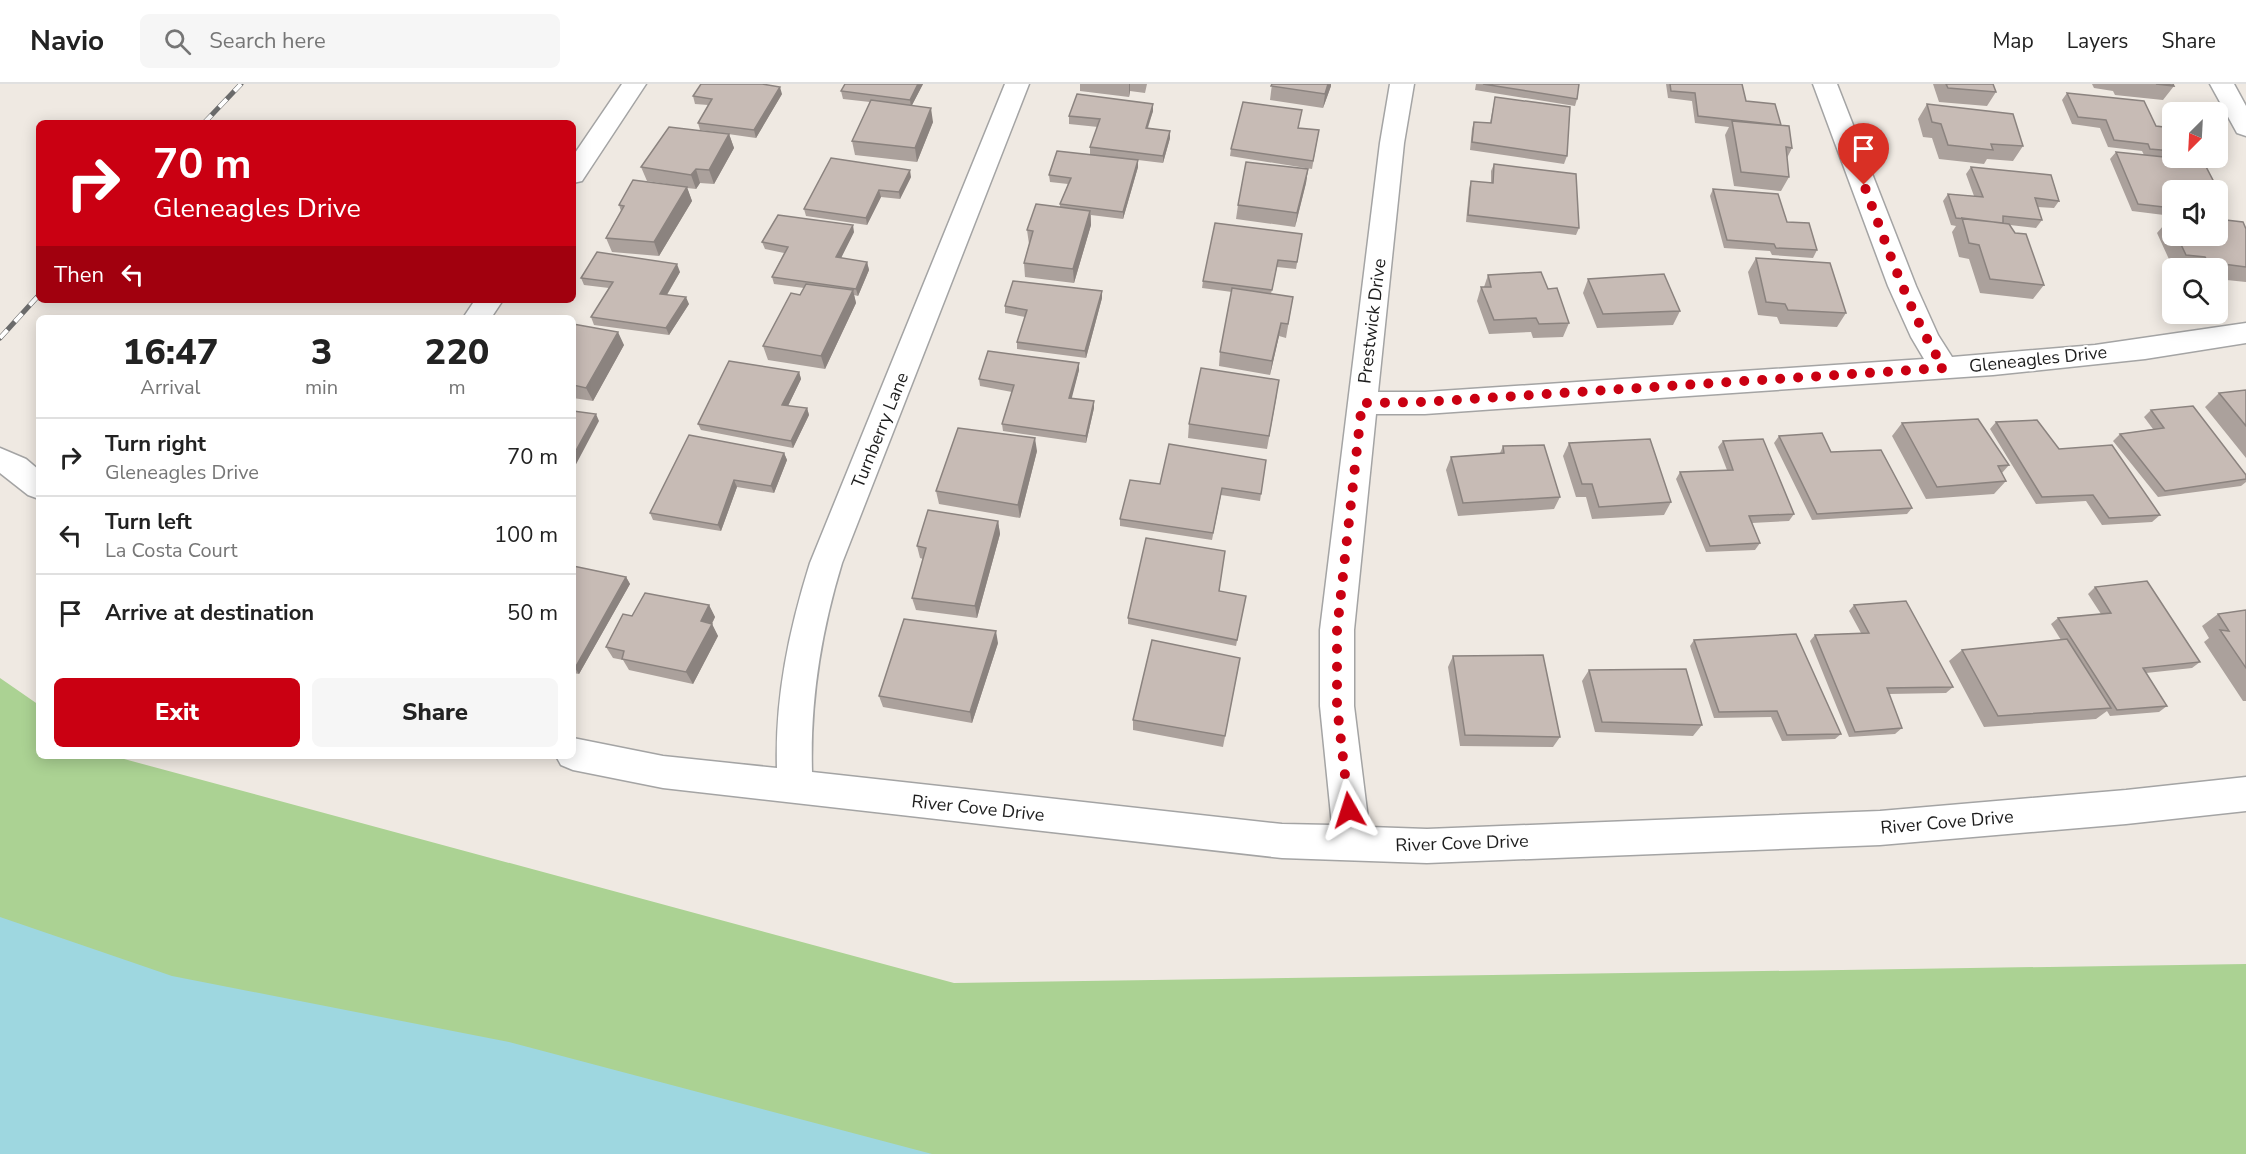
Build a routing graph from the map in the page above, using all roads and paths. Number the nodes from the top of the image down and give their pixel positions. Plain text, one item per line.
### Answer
1 (634, 84) edge
2 (1017, 84) edge
3 (1402, 84) edge
4 (1825, 84) edge
5 (2223, 84) edge
6 (2246, 128) edge
7 (576, 171) edge
8 (2246, 333) edge
9 (1944, 368) junction
10 (1362, 403) junction
11 (0, 460) edge
12 (36, 484) edge
13 (576, 755) edge
14 (795, 788) junction
15 (2246, 794) edge
16 (1353, 845) junction

1 - 7 street
2 - 14 street, Turnberry Lane
3 - 10 street, Prestwick Drive
4 - 9 street
5 - 6 street
8 - 9 street, Gleneagles Drive
9 - 10 street, Gleneagles Drive
10 - 16 street, Prestwick Drive
11 - 12 street
13 - 14 street, River Cove Drive
14 - 16 street, River Cove Drive
15 - 16 street, River Cove Drive

